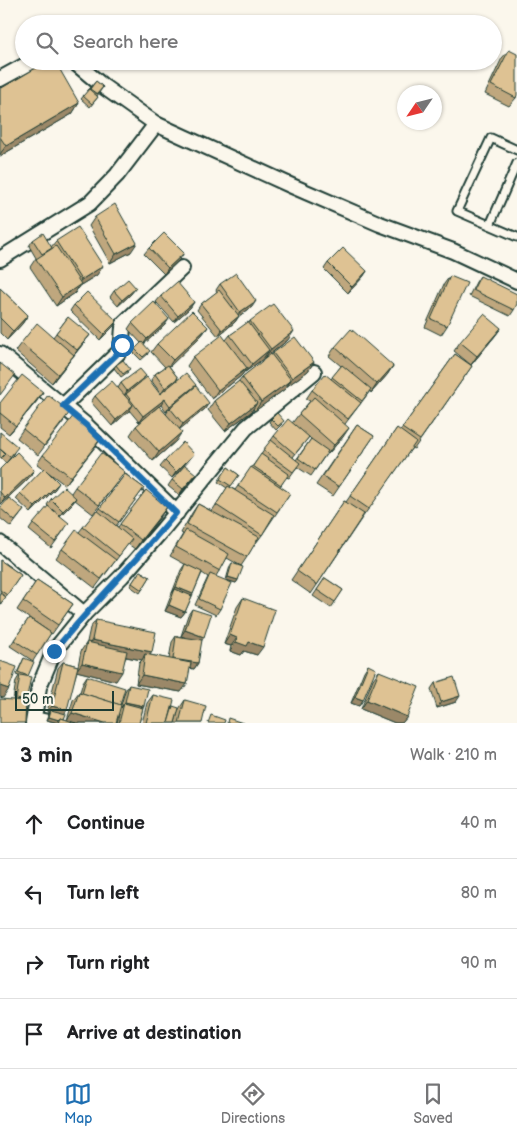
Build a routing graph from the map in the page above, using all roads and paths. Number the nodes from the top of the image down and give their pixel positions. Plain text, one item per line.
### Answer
1 (17, 70) edge
2 (84, 70) edge
3 (0, 79) edge
4 (156, 124) junction
5 (517, 150) edge
6 (517, 163) edge
7 (490, 225) junction
8 (517, 237) edge
9 (0, 259) edge
10 (182, 268) dead end
11 (517, 281) edge
12 (0, 354) edge
13 (314, 372) edge
14 (63, 406) junction
15 (176, 513) junction
16 (0, 543) edge
17 (84, 614) junction
18 (34, 721) edge
19 (53, 723) edge

1 - 3 street
2 - 4 street
4 - 9 street
4 - 11 street
5 - 7 lane
6 - 7 lane
7 - 8 lane
10 - 14 street
12 - 14 street
13 - 15 street
14 - 15 street
15 - 17 street
16 - 17 street
17 - 18 street
18 - 19 street

